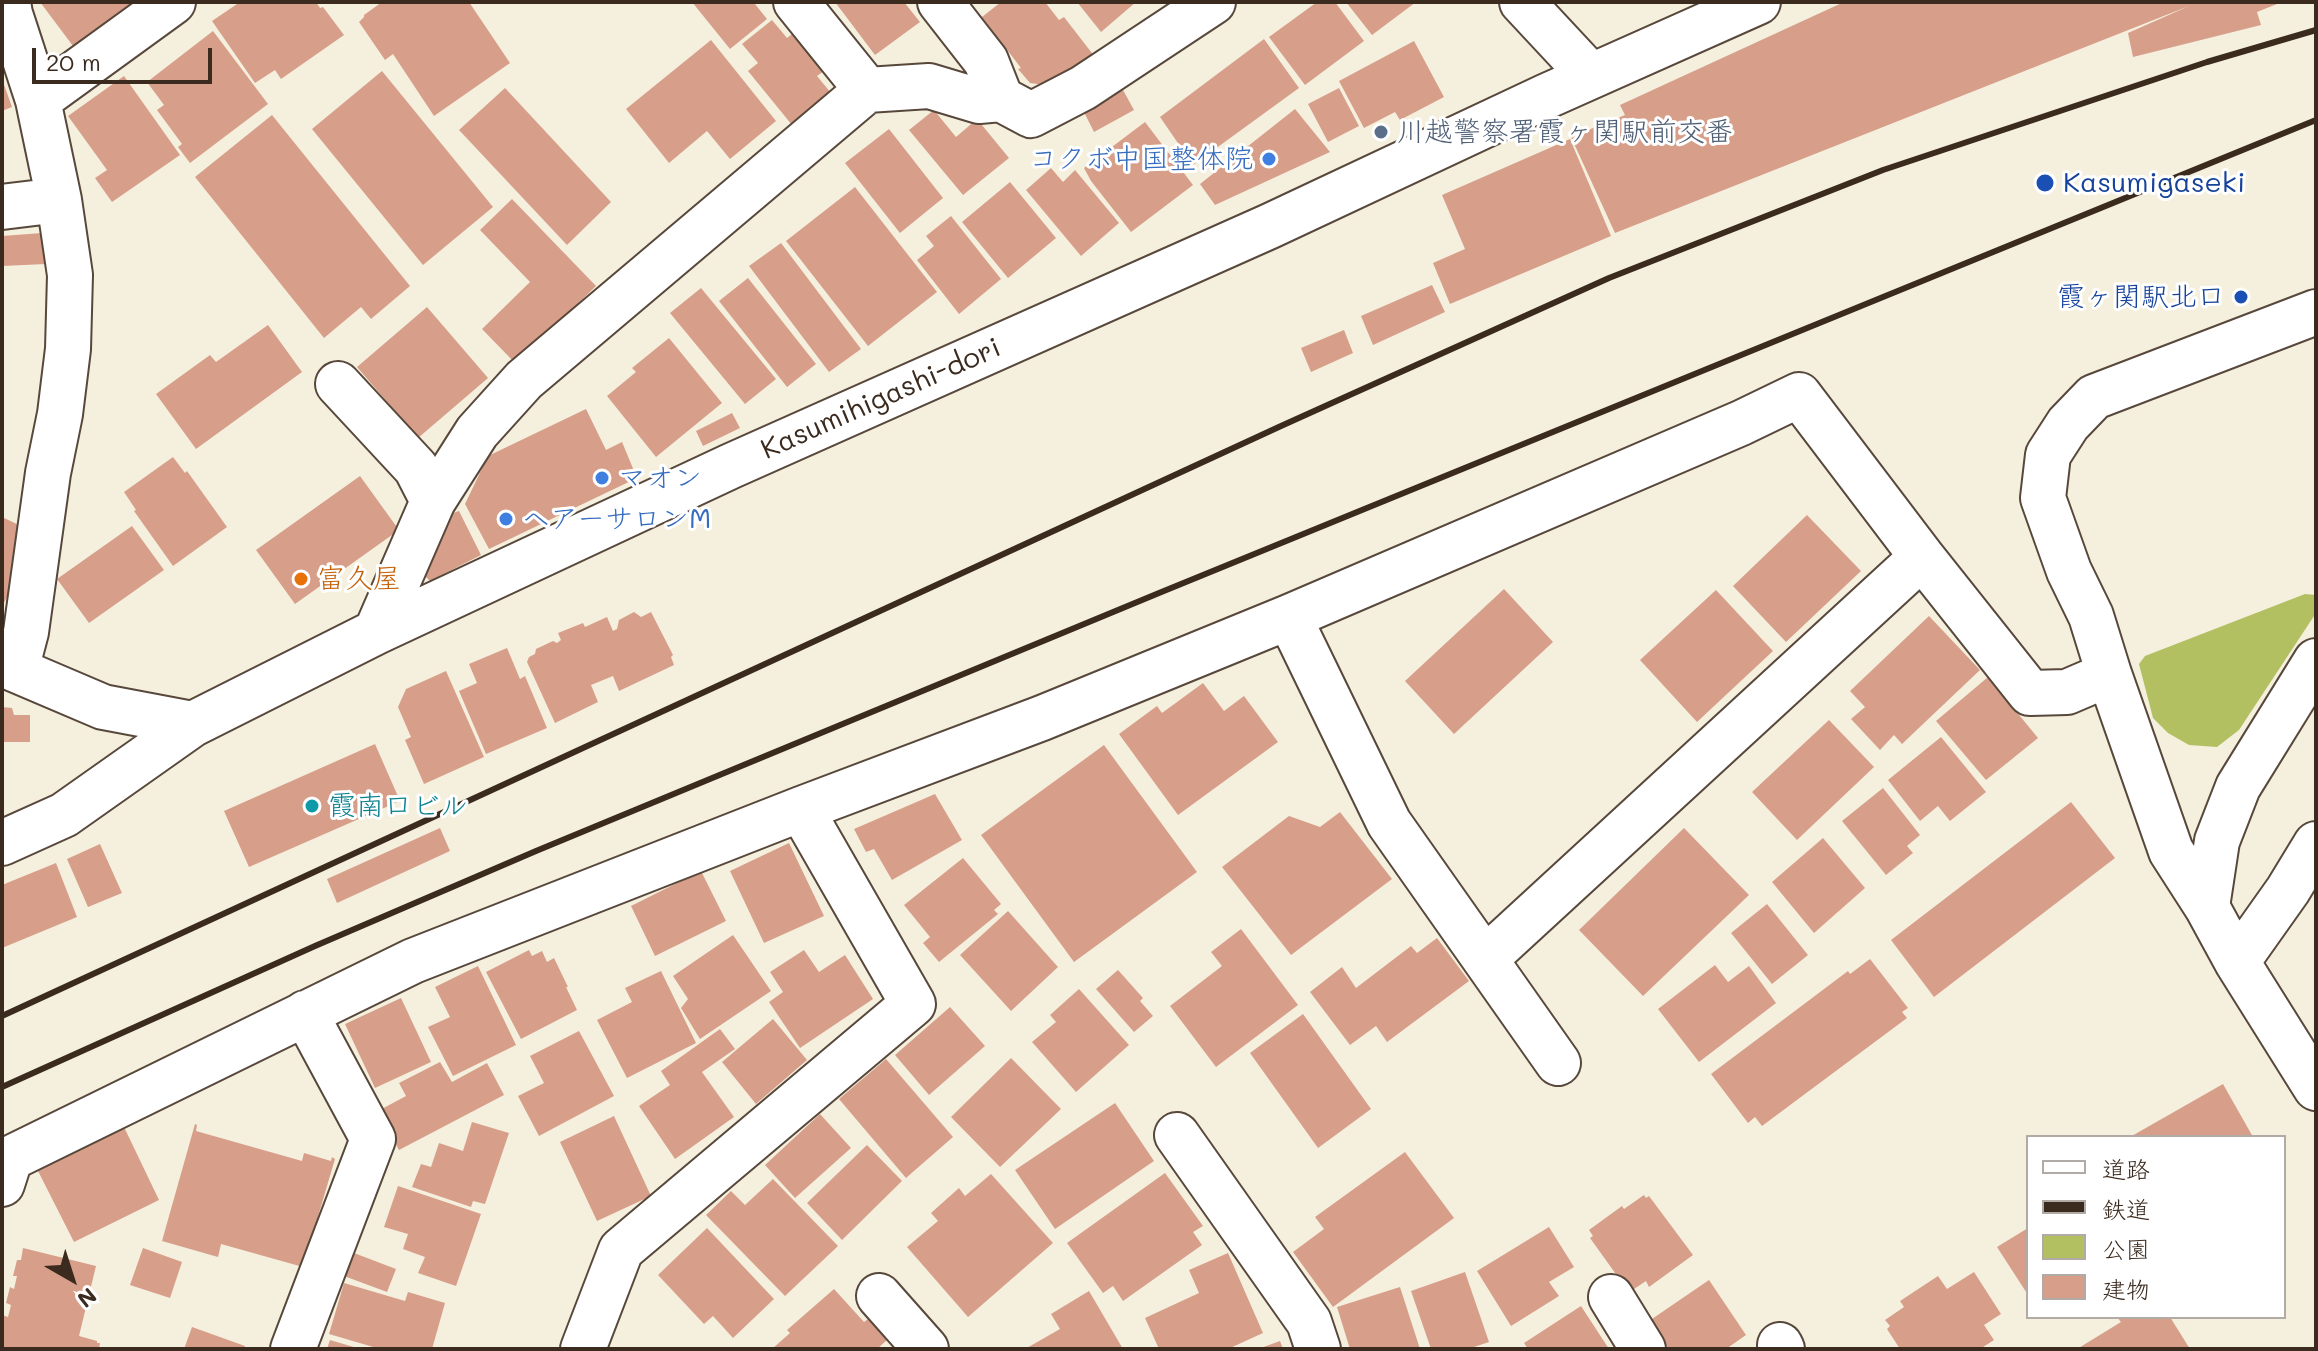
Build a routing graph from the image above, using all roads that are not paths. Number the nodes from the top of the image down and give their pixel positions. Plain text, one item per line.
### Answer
1 (8, 2) edge
2 (173, 2) edge
3 (796, 2) edge
4 (940, 2) edge
5 (1522, 2) edge
6 (1758, 2) edge
7 (1196, 7) edge
8 (1591, 76) junction
9 (867, 90) junction
10 (1001, 99) junction
11 (38, 100) junction
12 (59, 200) junction
13 (2, 207) edge
14 (2316, 312) edge
15 (338, 384) dead end
16 (433, 501) junction
17 (1922, 557) junction
18 (1289, 617) junction
19 (376, 632) junction
20 (2316, 661) edge
21 (9, 667) edge
22 (2109, 674) junction
23 (193, 724) junction
24 (801, 809) junction
25 (2, 843) edge
26 (2316, 844) edge
27 (2207, 907) junction
28 (1485, 959) junction
29 (2237, 962) junction
30 (305, 1013) junction
31 (1558, 1063) dead end
32 (2316, 1088) edge
33 (1177, 1135) dead end
34 (2, 1184) edge
35 (879, 1296) dead end
36 (1611, 1297) dead end
37 (293, 1349) edge
38 (583, 1349) edge
39 (926, 1349) edge
40 (1318, 1349) edge
41 (1643, 1349) edge

1 - 11 street
2 - 11 street
3 - 9 street
4 - 10 street
5 - 8 street
6 - 8 street, Kasumihigashi-dori
7 - 10 street
8 - 19 street, Kasumihigashi-dori
9 - 10 street
9 - 16 street
11 - 12 street
12 - 13 street
12 - 21 street
14 - 22 street
15 - 16 street
16 - 19 street
17 - 18 street
17 - 22 street
17 - 28 street
18 - 24 street
18 - 28 street
19 - 23 street, Kasumihigashi-dori
20 - 27 street
21 - 23 street
22 - 27 street
23 - 25 street, Kasumihigashi-dori
24 - 30 street
24 - 38 street
26 - 29 street
27 - 29 street
28 - 31 street
29 - 32 street
30 - 34 street
30 - 37 street
33 - 40 street
35 - 39 street
36 - 41 street

